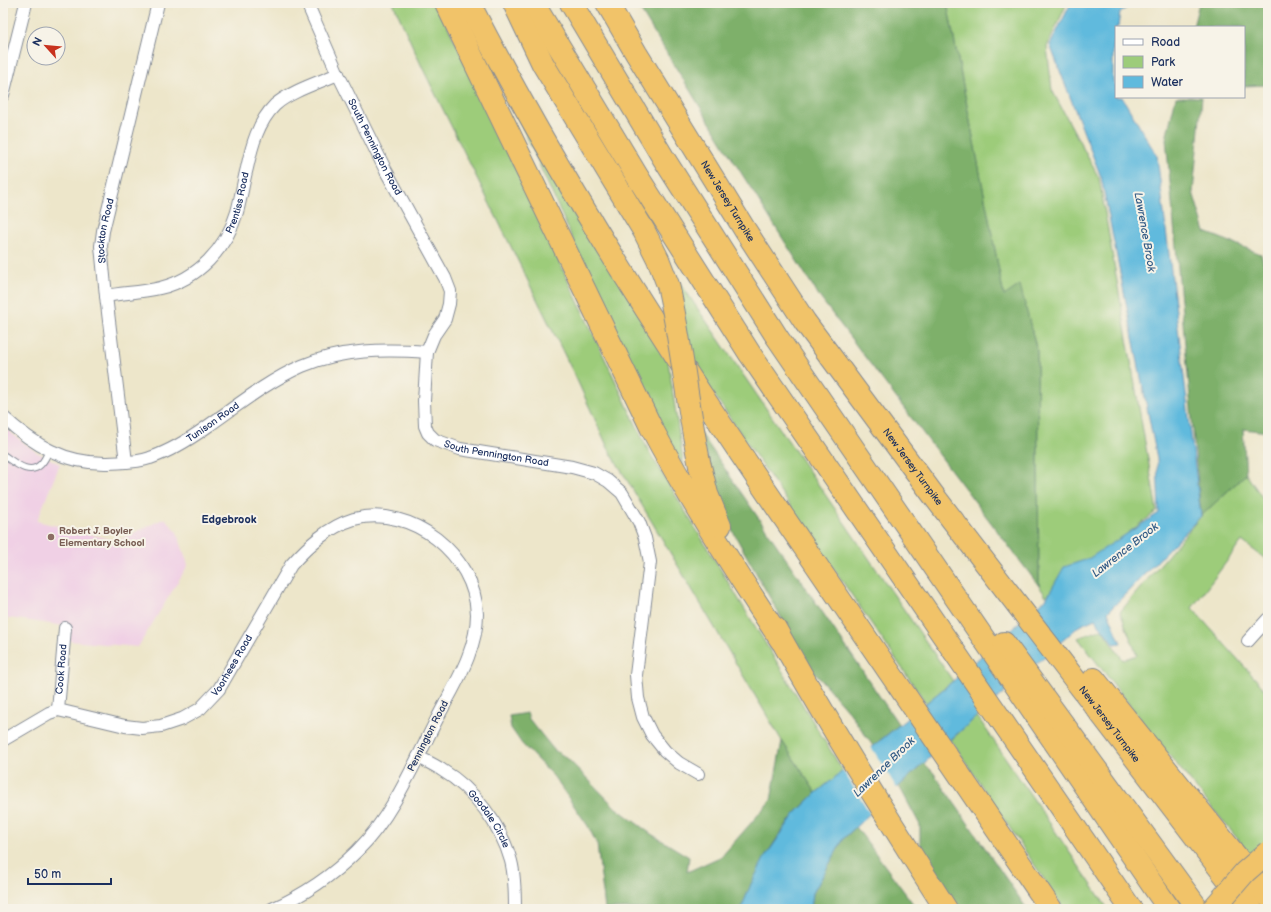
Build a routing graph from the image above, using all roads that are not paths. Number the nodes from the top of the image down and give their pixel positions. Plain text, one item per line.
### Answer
1 (26, 3) edge
2 (158, 3) edge
3 (307, 3) edge
4 (446, 3) edge
5 (469, 3) edge
6 (514, 3) edge
7 (534, 3) edge
8 (571, 3) edge
9 (607, 3) edge
10 (338, 74) junction
11 (3, 95) edge
12 (106, 296) junction
13 (427, 352) junction
14 (3, 417) edge
15 (49, 450) junction
16 (3, 455) edge
17 (126, 462) junction
18 (421, 528) joint
19 (1268, 619) edge
20 (65, 628) dead end
21 (781, 640) junction
22 (1248, 640) dead end
23 (1075, 668) junction
24 (1037, 702) junction
25 (58, 710) junction
26 (3, 740) edge
27 (418, 757) junction
28 (698, 774) dead end
29 (1268, 852) edge
30 (1268, 869) edge
31 (1268, 896) edge
32 (272, 909) edge
33 (515, 909) edge
34 (946, 909) edge
35 (1051, 909) edge
36 (1131, 909) edge
37 (1169, 909) edge
38 (1198, 909) edge
39 (1213, 909) edge
40 (1230, 909) edge
41 (1251, 909) edge

1 - 11 street
2 - 12 street, Stockton Road
3 - 10 street, South Pennington Road
4 - 21 highway
5 - 35 highway
6 - 21 highway, bridge
7 - 36 highway
8 - 24 highway
9 - 23 highway, New Jersey Turnpike
10 - 12 street, Prentiss Road
10 - 13 street, South Pennington Road
12 - 17 street, Stockton Road
13 - 17 street, Tunison Road
13 - 28 street, South Pennington Road
14 - 15 street, Tunison Road
15 - 16 lane
15 - 17 street, Tunison Road
18 - 25 street, Voorhees Road
18 - 27 street, Pennington Road
19 - 22 street
20 - 25 street, Cook Road
21 - 34 highway
23 - 31 highway
23 - 41 highway, New Jersey Turnpike
24 - 37 highway
24 - 38 highway
25 - 26 street
27 - 32 street, Pennington Road
27 - 33 street, Goodale Circle
29 - 39 highway, bridge
30 - 40 highway

